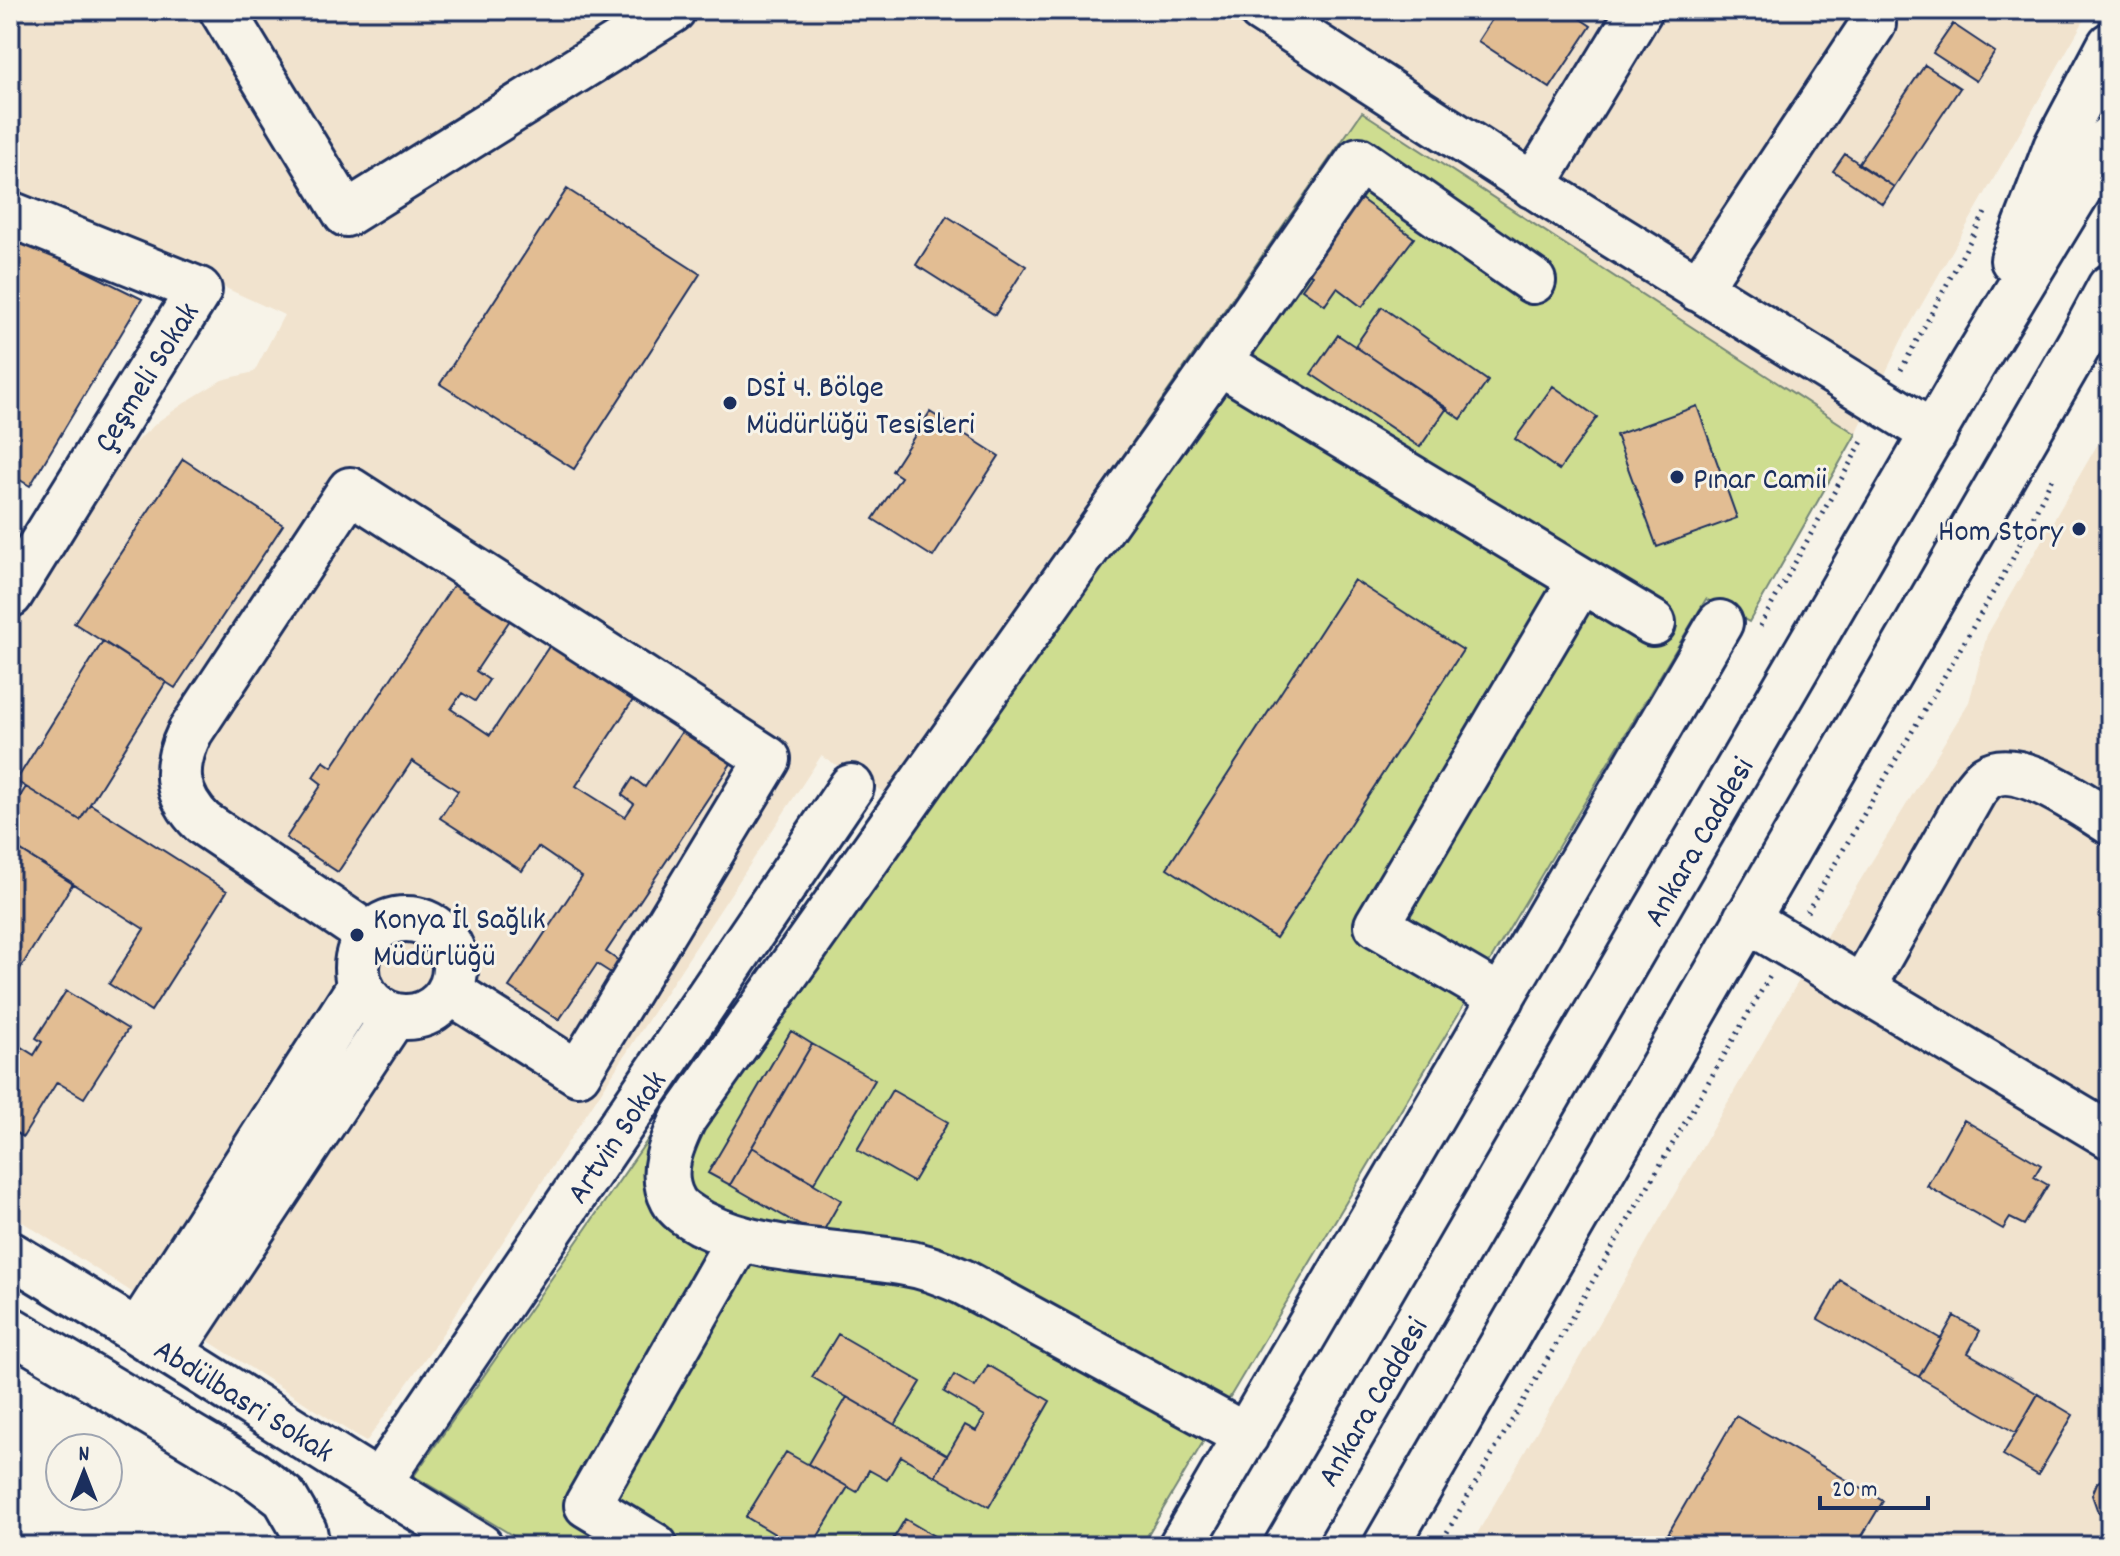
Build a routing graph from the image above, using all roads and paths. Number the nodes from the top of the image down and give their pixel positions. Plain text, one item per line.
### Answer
1 (222, 10) edge
2 (673, 10) edge
3 (1261, 10) edge
4 (1629, 14) edge
5 (1873, 24) dead end
6 (2110, 45) edge
7 (2110, 138) edge
8 (1533, 186) junction
9 (10, 214) edge
10 (1533, 281) dead end
11 (2110, 287) edge
12 (1698, 289) junction
13 (2110, 300) edge
14 (2081, 341) junction
15 (1219, 362) junction
16 (1972, 366) junction
17 (1934, 434) junction
18 (1581, 580) junction
19 (10, 595) edge
20 (1653, 623) dead end
21 (1720, 623) dead end
22 (851, 787) dead end
23 (2110, 822) edge
24 (1746, 919) junction
25 (369, 935) junction
26 (360, 986) junction
27 (1862, 988) junction
28 (449, 991) junction
29 (1502, 998) junction
30 (394, 1016) junction
31 (2110, 1136) edge
32 (739, 1239) junction
33 (10, 1254) edge
34 (10, 1329) edge
35 (155, 1342) junction
36 (1246, 1436) junction
37 (378, 1484) junction
38 (307, 1546) edge
39 (480, 1546) edge
40 (655, 1546) edge
41 (1181, 1546) edge
42 (1287, 1546) edge
43 (1386, 1546) edge

1 - 2 main road
3 - 8 main road
4 - 8 main road
5 - 12 main road
6 - 16 main road
7 - 16 main road, Ankara Caddesi
8 - 12 main road
9 - 19 main road, Çeşmeli Sokak
10 - 15 main road
11 - 14 main road
12 - 17 main road
13 - 14 main road
14 - 24 main road
15 - 18 main road
15 - 32 main road
16 - 17 main road, Ankara Caddesi
17 - 42 main road, Ankara Caddesi
18 - 20 main road
18 - 29 main road
21 - 29 main road
22 - 37 main road, Artvin Sokak
23 - 27 main road
24 - 27 main road
24 - 43 main road
25 - 26 main road
25 - 28 main road
25 - 28 main road
26 - 30 main road
26 - 35 main road
27 - 31 main road
28 - 30 main road
29 - 36 main road
30 - 35 main road
32 - 36 main road
32 - 40 main road
33 - 35 main road, Abdülbasri Sokak
34 - 38 main road
35 - 37 main road, Abdülbasri Sokak
36 - 41 main road
37 - 39 main road, Abdülbasri Sokak

